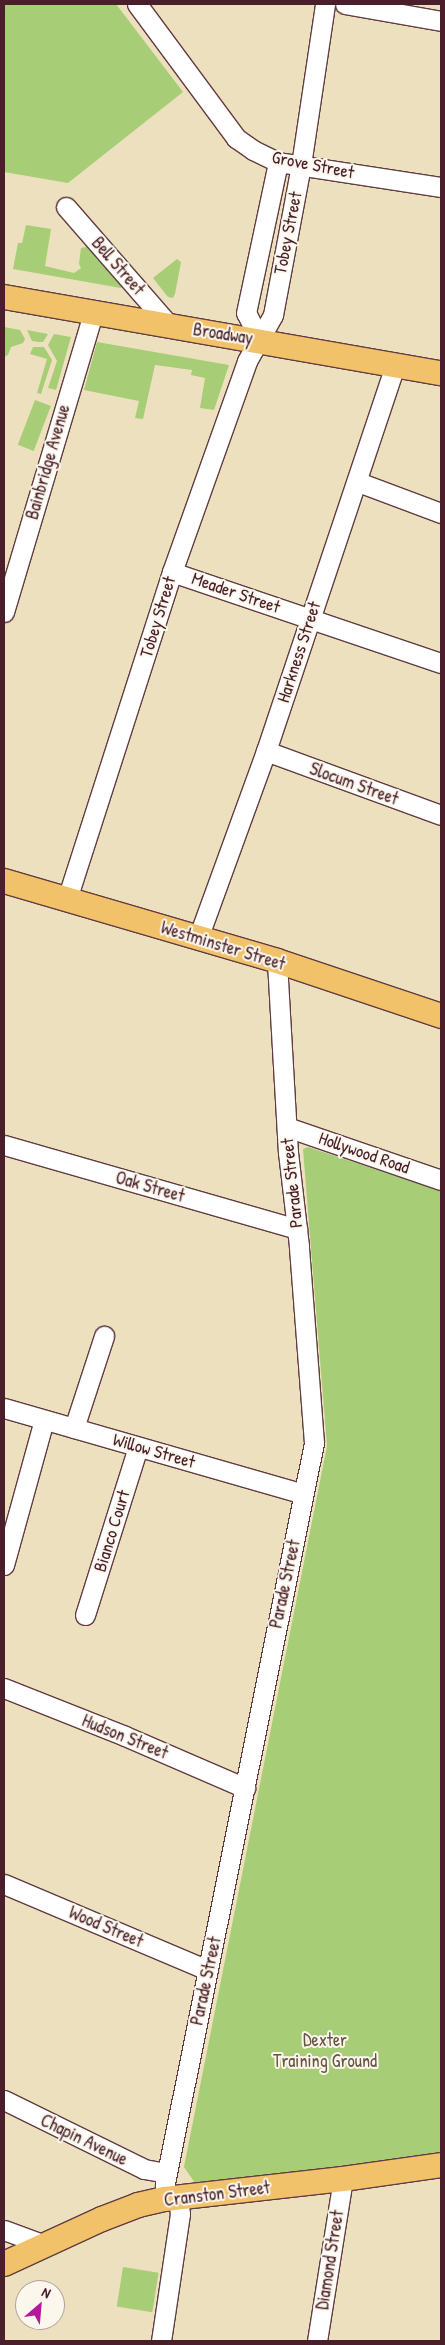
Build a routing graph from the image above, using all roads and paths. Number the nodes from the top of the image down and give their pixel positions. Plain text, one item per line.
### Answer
1 (137, 4) edge
2 (325, 4) edge
3 (345, 4) edge
4 (441, 20) edge
5 (278, 162) junction
6 (301, 165) junction
7 (441, 187) edge
8 (66, 207) dead end
9 (4, 297) edge
10 (93, 312) junction
11 (169, 325) junction
12 (260, 340) junction
13 (395, 364) junction
14 (441, 372) edge
15 (358, 482) junction
16 (441, 513) edge
17 (172, 572) junction
18 (4, 612) edge
19 (310, 618) junction
20 (441, 663) edge
21 (266, 751) junction
22 (441, 815) edge
23 (4, 881) edge
24 (67, 899) junction
25 (198, 938) junction
26 (277, 961) junction
27 (441, 1016) edge
28 (286, 1127) junction
29 (4, 1145) edge
30 (441, 1180) edge
31 (297, 1229) junction
32 (104, 1336) dead end
33 (4, 1408) edge
34 (44, 1420) junction
35 (74, 1428) junction
36 (138, 1446) junction
37 (303, 1494) junction
38 (4, 1565) edge
39 (85, 1615) dead end
40 (4, 1688) edge
41 (245, 1788) junction
42 (4, 1884) edge
43 (208, 1970) junction
44 (4, 2100) edge
45 (441, 2165) edge
46 (167, 2173) junction
47 (343, 2179) junction
48 (171, 2198) junction
49 (4, 2230) edge
50 (45, 2245) junction
51 (4, 2264) edge
52 (161, 2341) edge
53 (317, 2341) edge

1 - 5 street, Grove Street
2 - 6 street, Tobey Street
3 - 4 street
5 - 6 street, Grove Street
5 - 12 street, Tobey Street
6 - 7 street, Grove Street
6 - 12 street, Tobey Street
8 - 11 street, Bell Street
9 - 10 main road, Broadway
10 - 11 main road, Broadway
10 - 18 street, Bainbridge Avenue
11 - 12 main road, Broadway
12 - 13 main road, Broadway
12 - 17 street, Tobey Street
13 - 14 main road, Broadway
13 - 15 street, Harkness Street
15 - 16 street
15 - 19 street, Harkness Street
17 - 19 street, Meader Street
17 - 24 street, Tobey Street
19 - 20 street, Meader Street
19 - 21 street, Harkness Street
21 - 22 street, Slocum Street
21 - 25 street, Harkness Street
23 - 24 main road, Westminster Street
24 - 25 main road, Westminster Street
25 - 26 main road, Westminster Street
26 - 27 main road, Westminster Street
26 - 28 street, Parade Street
28 - 30 street, Hollywood Road
28 - 31 street, Parade Street
29 - 31 street, Oak Street
31 - 37 street, Parade Street
32 - 35 street
33 - 34 street, Willow Street
34 - 35 street, Willow Street
34 - 38 street
35 - 36 street, Willow Street
36 - 37 street, Willow Street
36 - 39 street, Bianco Court
37 - 41 street, Parade Street
40 - 41 street, Hudson Street
41 - 43 street, Parade Street
42 - 43 street, Wood Street
43 - 46 street, Parade Street
44 - 46 street, Chapin Avenue
45 - 47 main road, Cranston Street
46 - 48 street, Parade Street
47 - 48 main road, Cranston Street
47 - 53 street, Diamond Street
48 - 50 main road, Cranston Street
48 - 52 street, Parade Street
49 - 50 street
50 - 51 main road, Cranston Street

